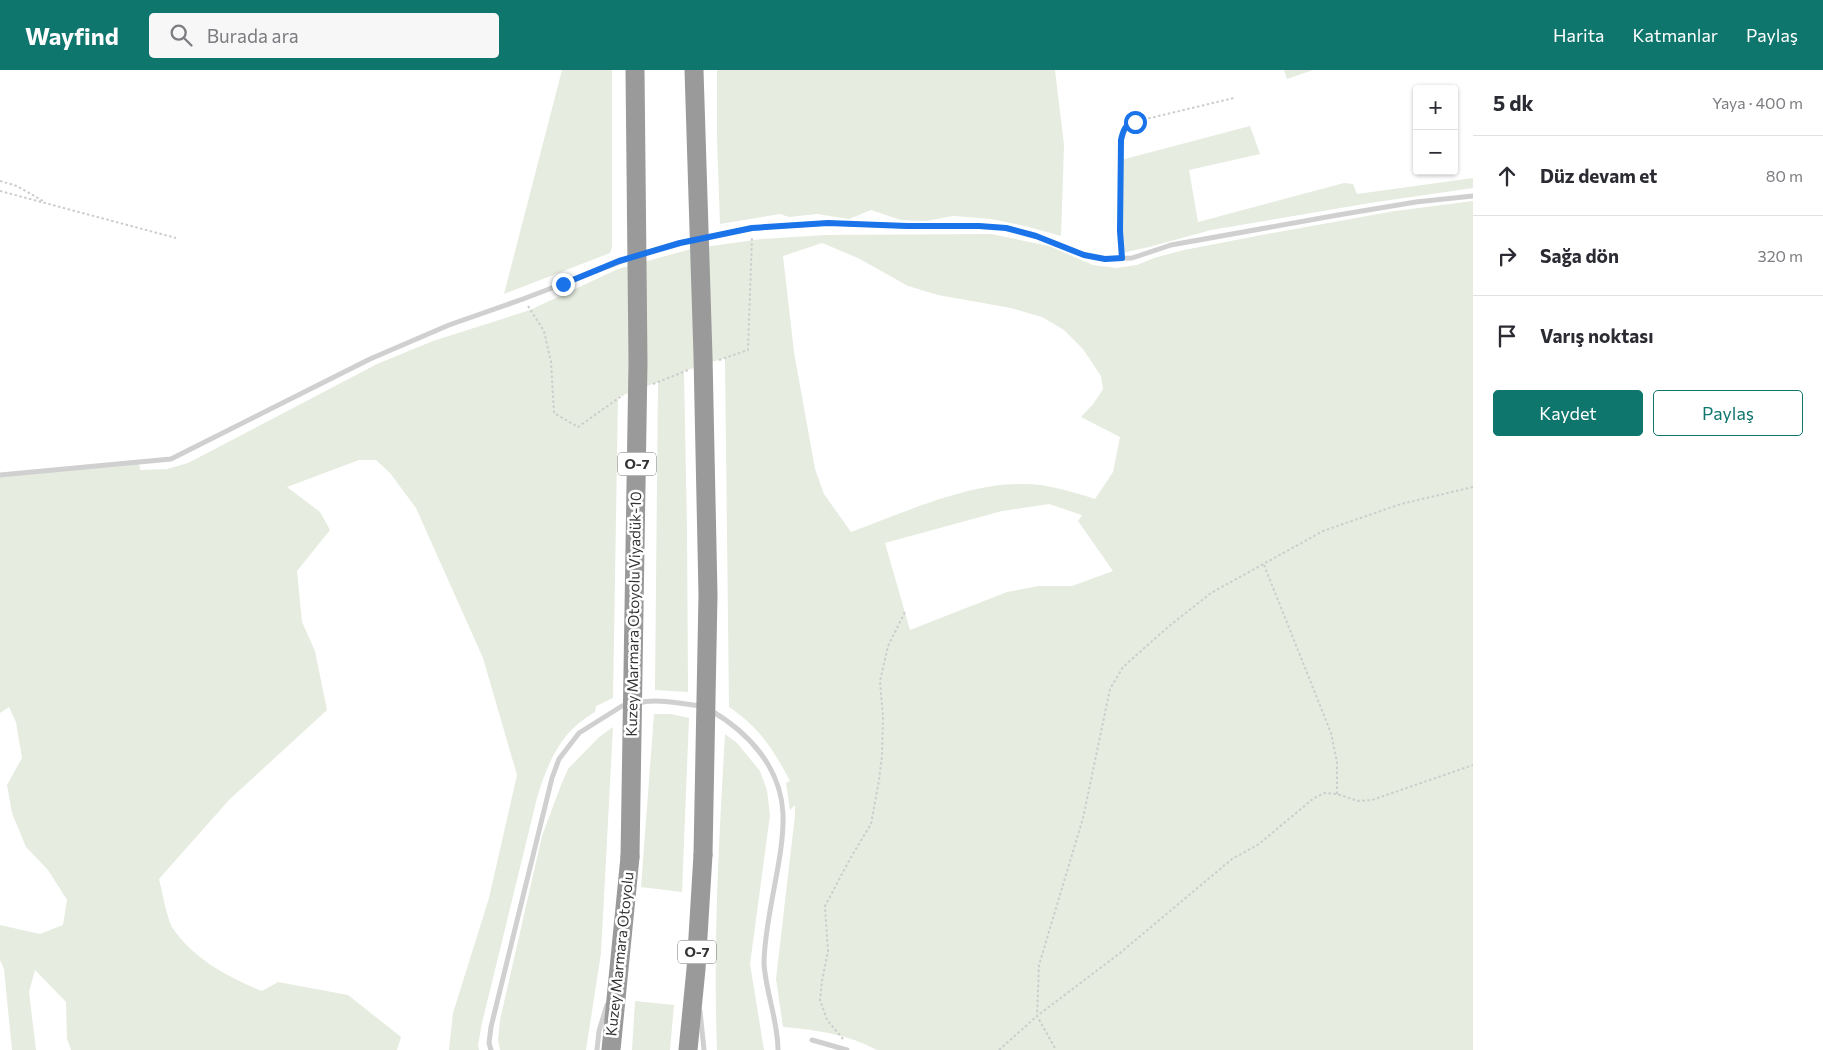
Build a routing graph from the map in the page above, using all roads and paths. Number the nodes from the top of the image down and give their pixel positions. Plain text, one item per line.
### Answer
1 (635, 70) edge
2 (694, 70) edge
3 (1234, 98) dead end
4 (0, 181) edge
5 (0, 190) edge
6 (1473, 196) edge
7 (48, 204) junction
8 (176, 238) dead end
9 (1122, 258) junction
10 (0, 475) edge
11 (1473, 487) edge
12 (1263, 564) junction
13 (905, 612) dead end
14 (1473, 765) edge
15 (1336, 794) junction
16 (630, 857) joint
17 (618, 969) junction
18 (696, 969) junction
19 (1037, 1016) junction
20 (812, 1040) dead end
21 (846, 1043) dead end
22 (491, 1050) edge
23 (596, 1050) edge
24 (611, 1050) edge
25 (688, 1050) edge
26 (704, 1050) edge
27 (778, 1050) edge
28 (847, 1050) edge
29 (999, 1050) edge
30 (1056, 1050) edge

1 - 16 highway, Kuzey Marmara Otoyolu Viyadük-10 / O-7, bridge
2 - 18 highway, O-7, bridge
3 - 9 path
4 - 7 path
5 - 7 path
6 - 9 lane
7 - 8 path
9 - 10 lane
11 - 12 path
12 - 15 path
12 - 19 path
13 - 21 path
14 - 15 path
15 - 19 path
16 - 17 highway, Kuzey Marmara Otoyolu / O-7
17 - 23 lane
17 - 24 highway, Kuzey Marmara Otoyolu / O-7
18 - 25 highway, O-7
18 - 26 lane
19 - 29 path
19 - 30 path
20 - 28 lane
22 - 27 lane

